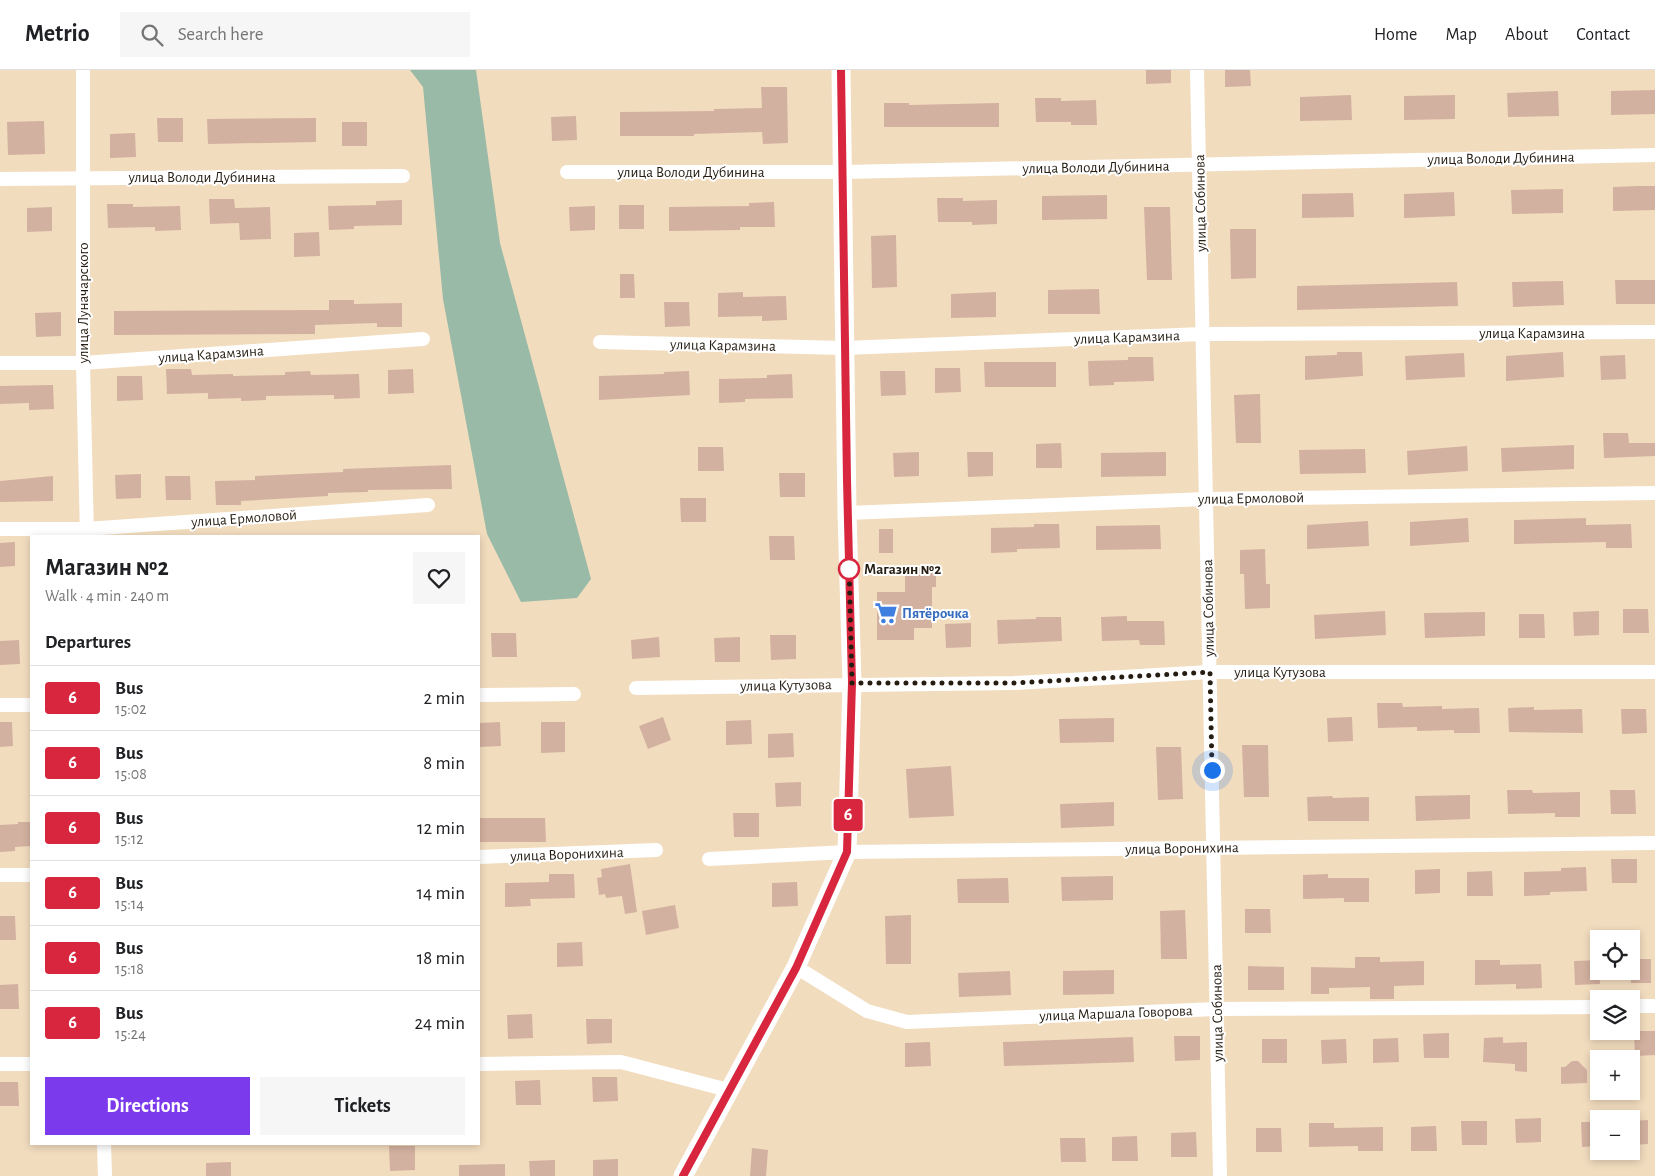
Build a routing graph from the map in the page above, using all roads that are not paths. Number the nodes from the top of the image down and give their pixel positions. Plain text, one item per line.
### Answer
1 (83, 70) edge
2 (841, 70) edge
3 (1197, 70) edge
4 (1655, 155) edge
5 (1199, 165) junction
6 (566, 172) dead end
7 (843, 172) junction
8 (403, 176) dead end
9 (84, 177) junction
10 (0, 179) edge
11 (1655, 332) edge
12 (1203, 334) junction
13 (422, 339) dead end
14 (600, 342) dead end
15 (844, 348) junction
16 (0, 363) edge
17 (82, 363) junction
18 (1655, 493) edge
19 (1206, 499) junction
20 (428, 505) dead end
21 (847, 513) junction
22 (0, 529) edge
23 (86, 533) edge
24 (1210, 672) junction
25 (1655, 672) edge
26 (852, 683) junction
27 (636, 688) dead end
28 (574, 694) dead end
29 (480, 696) edge
30 (0, 705) edge
31 (30, 705) edge
32 (1655, 843) edge
33 (1213, 848) junction
34 (656, 850) dead end
35 (847, 852) junction
36 (480, 858) edge
37 (710, 860) dead end
38 (0, 875) edge
39 (30, 875) edge
40 (796, 968) junction
41 (1640, 1006) edge
42 (1655, 1006) edge
43 (1590, 1007) edge
44 (1216, 1009) junction
45 (0, 1064) edge
46 (30, 1064) edge
47 (480, 1064) edge
48 (728, 1090) junction
49 (104, 1145) edge
50 (105, 1176) edge
51 (683, 1176) edge
52 (1220, 1176) edge

1 - 9 street, улица Луначарского
2 - 7 street
3 - 5 street, улица Собинова
4 - 5 street, улица Володи Дубинина
5 - 7 street, улица Володи Дубинина
5 - 12 street, улица Собинова
6 - 7 street, улица Володи Дубинина
7 - 15 street
8 - 9 street, улица Володи Дубинина
9 - 10 street, улица Володи Дубинина
9 - 17 street, улица Луначарского
11 - 12 street, улица Карамзина
12 - 15 street, улица Карамзина
12 - 19 street, улица Собинова
13 - 17 street, улица Карамзина
14 - 15 street, улица Карамзина
15 - 21 street
16 - 17 street, улица Карамзина
17 - 23 street, улица Луначарского
18 - 19 street, улица Ермоловой
19 - 21 street, улица Ермоловой
19 - 24 street, улица Собинова
20 - 23 street, улица Ермоловой
21 - 26 street
22 - 23 street, улица Ермоловой
24 - 25 street, улица Кутузова
24 - 26 street, улица Кутузова
24 - 33 street, улица Собинова
26 - 27 street, улица Кутузова
26 - 35 street
28 - 29 street
30 - 31 street
32 - 33 street, улица Воронихина
33 - 35 street, улица Воронихина
33 - 44 street, улица Собинова
34 - 36 street, улица Воронихина
35 - 37 street, улица Воронихина
35 - 40 street
38 - 39 street
40 - 44 street, улица Маршала Говорова
40 - 48 street
41 - 42 street
43 - 44 street, улица Маршала Говорова
44 - 52 street, улица Собинова
45 - 46 street
47 - 48 street
48 - 51 street
49 - 50 street

